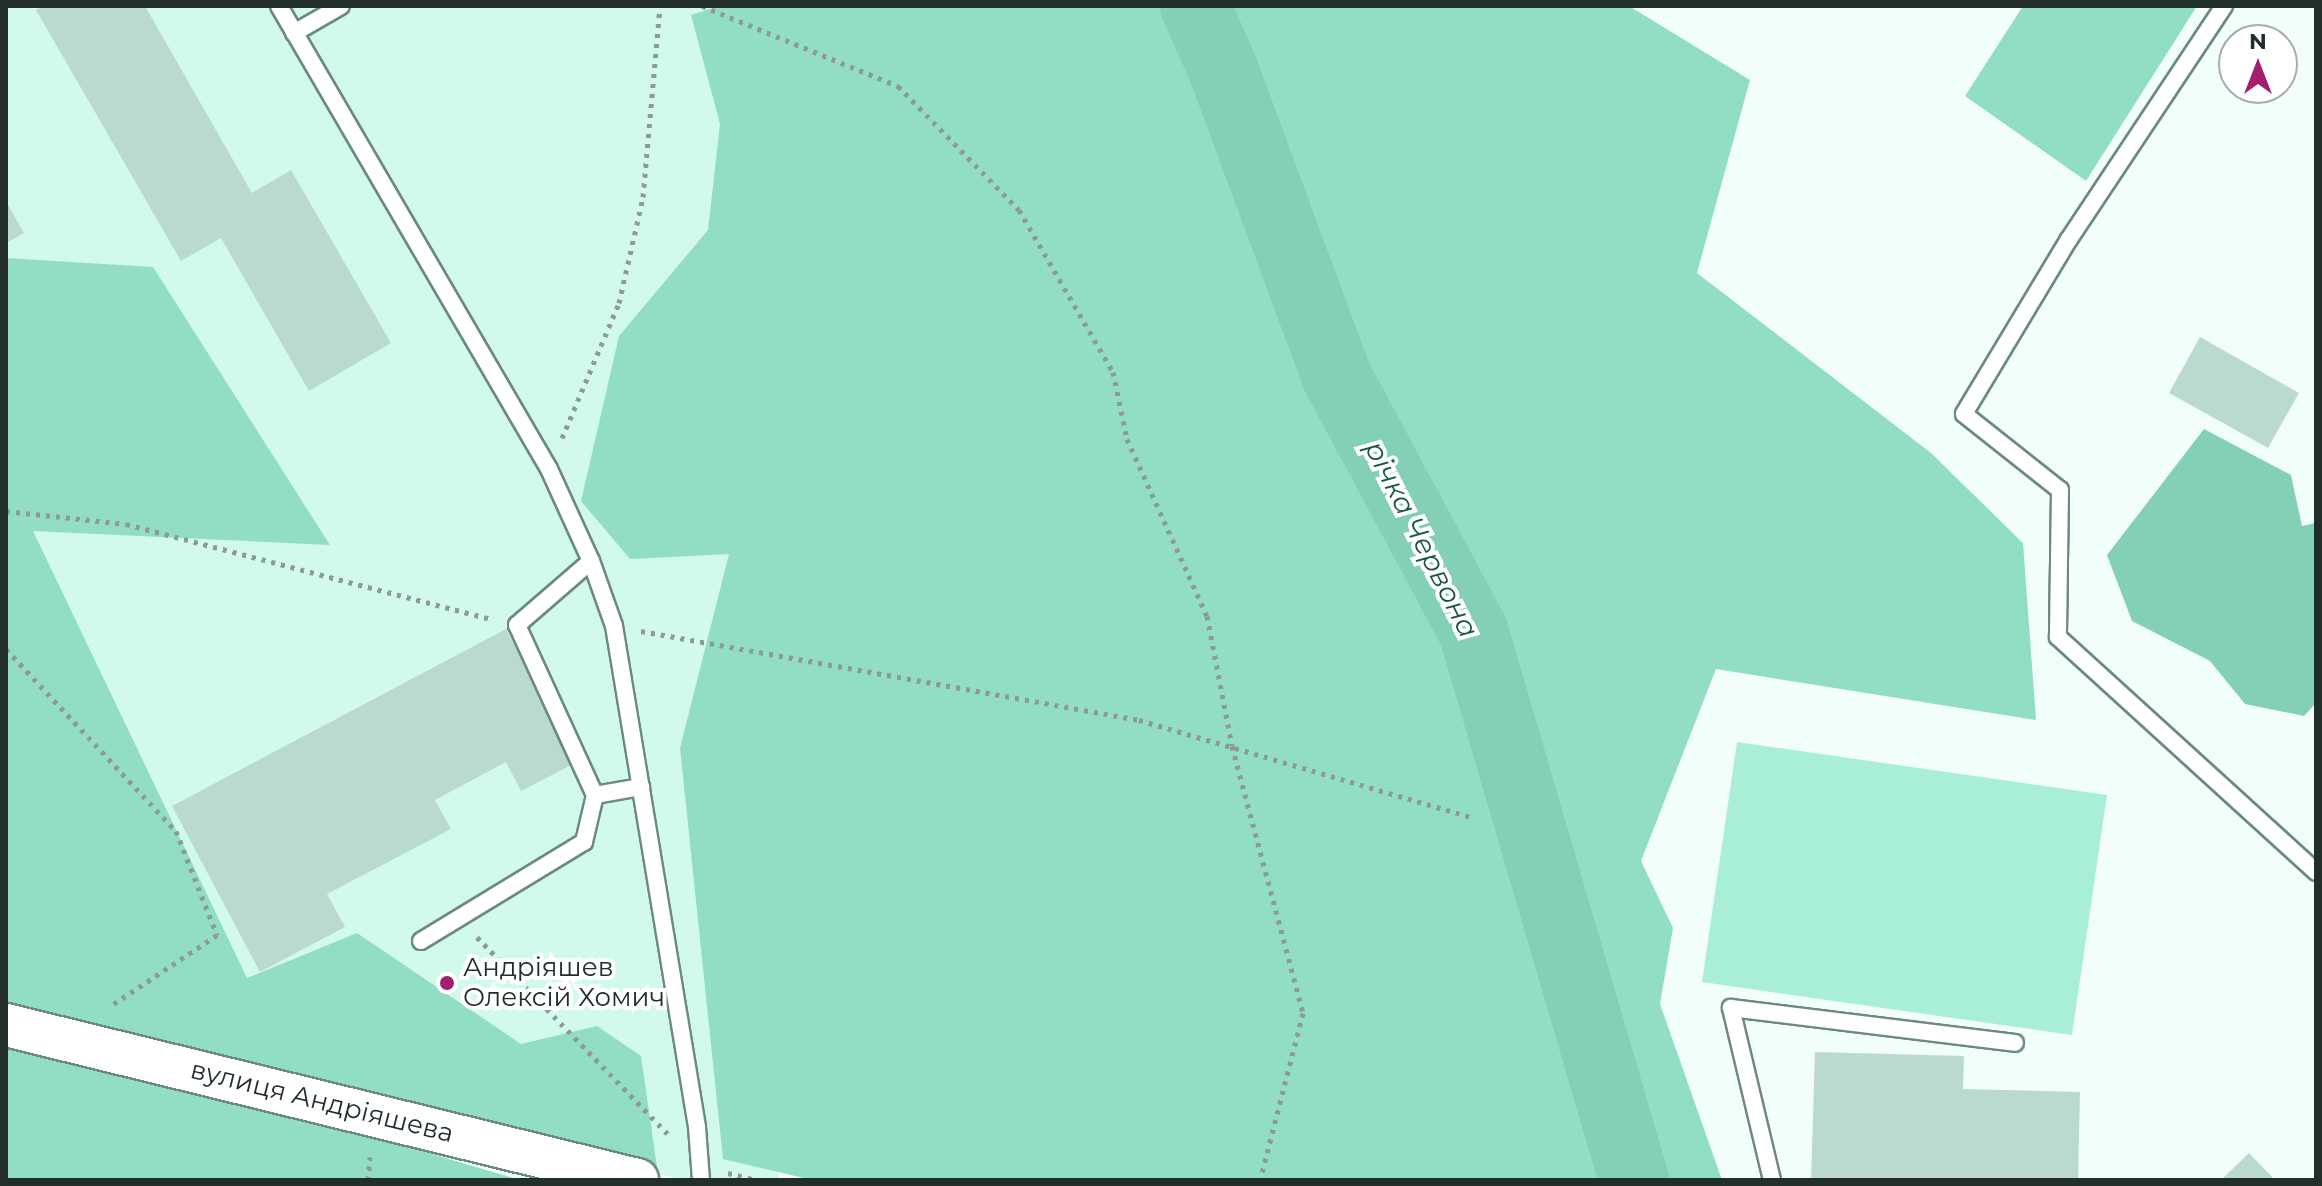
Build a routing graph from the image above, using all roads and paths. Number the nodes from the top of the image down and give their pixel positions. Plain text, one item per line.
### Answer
1 (279, 6) edge
2 (341, 6) edge
3 (660, 6) edge
4 (702, 6) edge
5 (2224, 6) edge
6 (294, 33) junction
7 (549, 469) junction
8 (6, 511) edge
9 (591, 561) junction
10 (517, 625) junction
11 (614, 626) junction
12 (6, 649) edge
13 (1232, 746) junction
14 (641, 787) junction
15 (595, 795) junction
16 (1474, 818) dead end
17 (2316, 872) edge
18 (460, 919) junction
19 (421, 941) dead end
20 (6, 1025) edge
21 (62, 1038) junction
22 (2015, 1043) dead end
23 (700, 1173) edge
24 (637, 1180) edge
25 (1260, 1180) edge
26 (1772, 1180) edge

1 - 6 lane
2 - 6 lane
3 - 7 path
4 - 13 path
5 - 17 lane
6 - 7 lane
7 - 9 lane
8 - 10 path
9 - 10 lane
9 - 11 lane
10 - 15 lane
11 - 13 path
11 - 14 lane
12 - 21 path
13 - 16 path
13 - 25 path
14 - 15 lane
14 - 23 lane
15 - 18 lane
18 - 19 lane
18 - 23 path
20 - 21 street, вулиця Андріяшева
21 - 24 street, вулиця Андріяшева
22 - 26 lane

